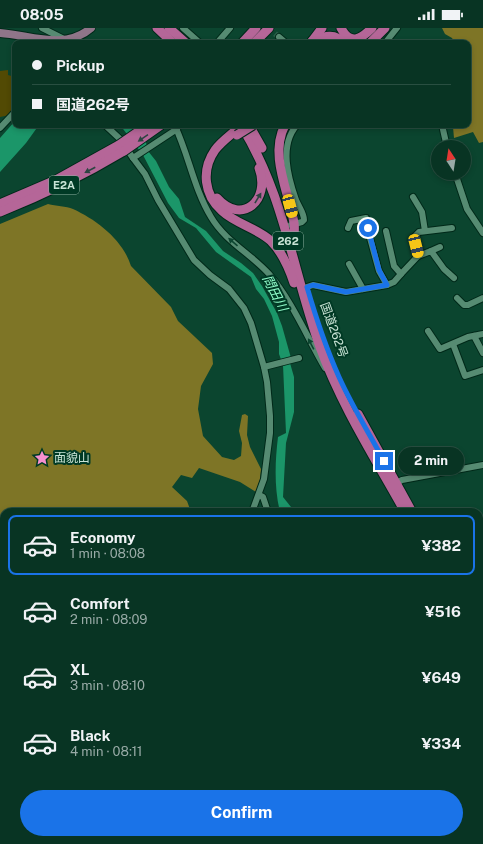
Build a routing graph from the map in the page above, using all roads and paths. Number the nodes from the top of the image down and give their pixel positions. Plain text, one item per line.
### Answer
1 (42, 28) edge
2 (91, 28) edge
3 (157, 28) edge
4 (168, 28) edge
5 (183, 28) edge
6 (230, 28) edge
7 (256, 28) edge
8 (269, 28) edge
9 (322, 28) edge
10 (341, 28) edge
11 (372, 28) edge
12 (385, 28) edge
13 (397, 28) edge
14 (0, 33) edge
15 (16, 34) junction
16 (30, 37) junction
17 (279, 37) tunnel mouth
18 (32, 40) edge
19 (46, 40) edge
20 (66, 40) joint
21 (80, 40) edge
22 (170, 40) edge
23 (178, 40) edge
24 (182, 40) edge
25 (197, 40) edge
26 (220, 40) edge
27 (245, 40) edge
28 (257, 40) edge
29 (282, 40) edge
30 (313, 40) edge
31 (316, 40) edge
32 (341, 40) edge
33 (373, 40) edge
34 (387, 40) edge
35 (12, 115) edge
36 (0, 128) edge
37 (108, 128) edge
38 (144, 128) edge
39 (156, 128) edge
40 (175, 128) edge
41 (176, 128) edge
42 (250, 128) edge
43 (284, 128) edge
44 (295, 128) edge
45 (443, 128) edge
46 (239, 129) edge
47 (445, 140) edge
48 (251, 142) junction
49 (121, 148) junction
50 (135, 157) junction
51 (457, 180) edge
52 (413, 197) dead end
53 (0, 204) edge
54 (0, 212) edge
55 (293, 225) junction
56 (348, 228) dead end
57 (452, 228) dead end
58 (386, 231) dead end
59 (425, 231) junction
60 (483, 233) edge
61 (440, 247) dead end
62 (431, 251) junction
63 (418, 256) junction
64 (349, 264) dead end
65 (401, 274) junction
66 (454, 278) dead end
67 (387, 285) junction
68 (307, 287) junction
69 (363, 289) junction
70 (457, 298) dead end
71 (483, 298) edge
72 (428, 331) dead end
73 (483, 334) edge
74 (474, 336) junction
75 (318, 342) junction
76 (453, 344) junction
77 (483, 353) edge
78 (298, 358) dead end
79 (265, 367) junction
80 (483, 370) edge
81 (358, 427) junction
82 (483, 465) edge
83 (393, 484) junction
84 (259, 495) junction
85 (254, 508) edge
86 (267, 508) edge
87 (403, 508) edge
88 (409, 508) edge

1 - 16 street
1 - 20 street
2 - 21 main road
3 - 22 highway
4 - 23 highway
4 - 24 highway
5 - 25 street
6 - 26 street
7 - 27 highway
8 - 28 highway
9 - 30 highway
10 - 11 highway
12 - 33 highway
13 - 34 street
14 - 15 main road
15 - 16 main road
15 - 18 street
16 - 19 main road
17 - 29 street
20 - 21 main road
31 - 32 highway
35 - 36 street
37 - 50 street
38 - 49 highway, E2A, bridge
39 -> 49 highway, E2A, bridge
40 - 50 street
81 -> 41 street
42 - 55 highway, 262
43 - 55 highway
44 - 55 street
45 - 47 street
46 - 48 highway, 国道262号 / 262
46 -> 48 highway
46 - 75 highway
48 - 75 highway, 国道262号 / 262
49 - 53 highway, E2A
49 -> 54 highway, E2A
50 - 79 street
51 - 60 street
52 - 59 street
55 - 68 highway, 国道262号 / 262
56 - 67 street
57 - 59 street
58 - 65 street
59 - 63 street
61 - 62 street
62 - 63 street
62 - 66 street
63 - 65 street
64 - 69 street
65 - 67 street
67 - 69 street
68 - 69 street
68 - 83 highway, 国道262号 / 262
70 - 71 street
72 - 76 street
73 - 74 street
74 - 76 street
74 - 77 street
75 - 81 highway, 国道262号 / 262
76 - 80 street
78 - 79 street
79 - 84 street
81 - 83 highway, 国道262号 / 262
82 - 83 street
83 - 87 highway, 国道262号 / 262
83 - 88 highway, 国道262号 / 262
84 - 85 street
84 - 86 street

